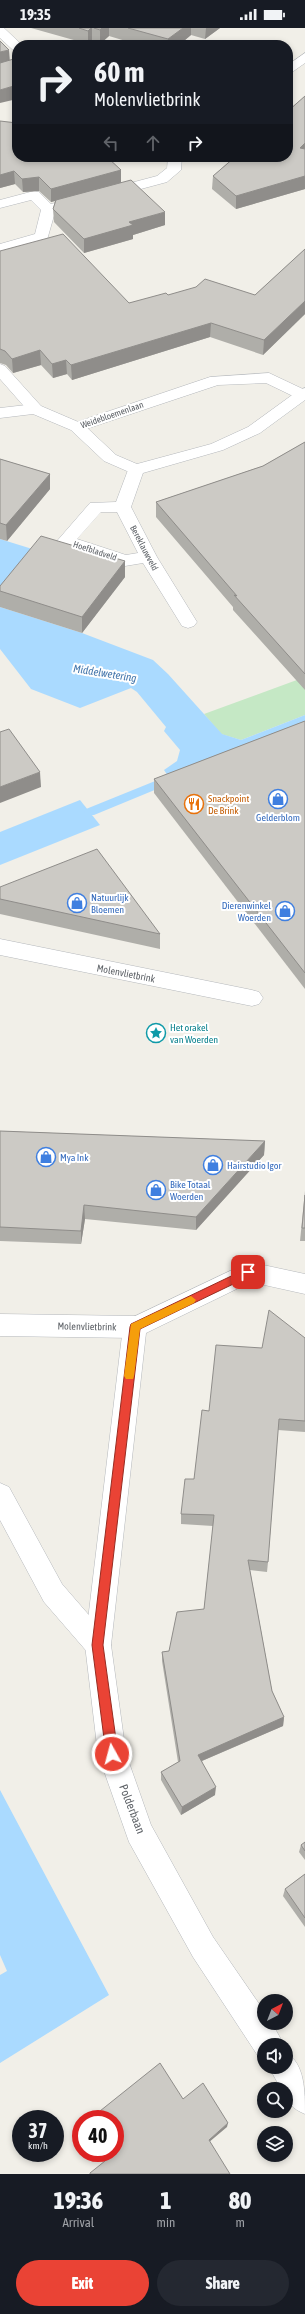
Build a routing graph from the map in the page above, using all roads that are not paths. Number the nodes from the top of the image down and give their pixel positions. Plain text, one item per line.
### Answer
1 (0, 31) edge
2 (12, 42) edge
3 (305, 57) edge
4 (293, 67) edge
5 (175, 162) edge
6 (0, 204) edge
7 (48, 209) junction
8 (0, 248) edge
9 (0, 369) edge
10 (304, 394) edge
11 (35, 409) junction
12 (0, 413) edge
13 (77, 427) junction
14 (136, 470) junction
15 (123, 507) junction
16 (148, 557) junction
17 (188, 622) dead end
18 (0, 948) edge
19 (252, 998) dead end
20 (305, 1284) edge
21 (0, 1325) edge
22 (135, 1327) junction
23 (0, 1495) edge
24 (98, 1645) junction
25 (264, 2038) edge
26 (289, 2074) edge
27 (305, 2099) edge

1 - 2 street
3 - 4 street
5 - 7 street
6 - 7 street
7 - 8 street
9 - 11 street
10 - 13 street, Weidebloemenlaan
10 - 14 street, Weidebloemenlaan
11 - 12 street
11 - 13 street
13 - 14 street, Weidebloemenlaan
14 - 15 street
15 - 16 street, Bereklauwveld
15 - 16 street, Hoefbladveld
16 - 17 street, Bereklauwveld
18 - 19 street, Molenvlietbrink
20 - 22 street, Molenvlietbrink
21 - 22 street, Molenvlietbrink
22 - 24 street, Polderbaan
23 - 24 street
24 - 25 street, Polderbaan
26 - 27 street

